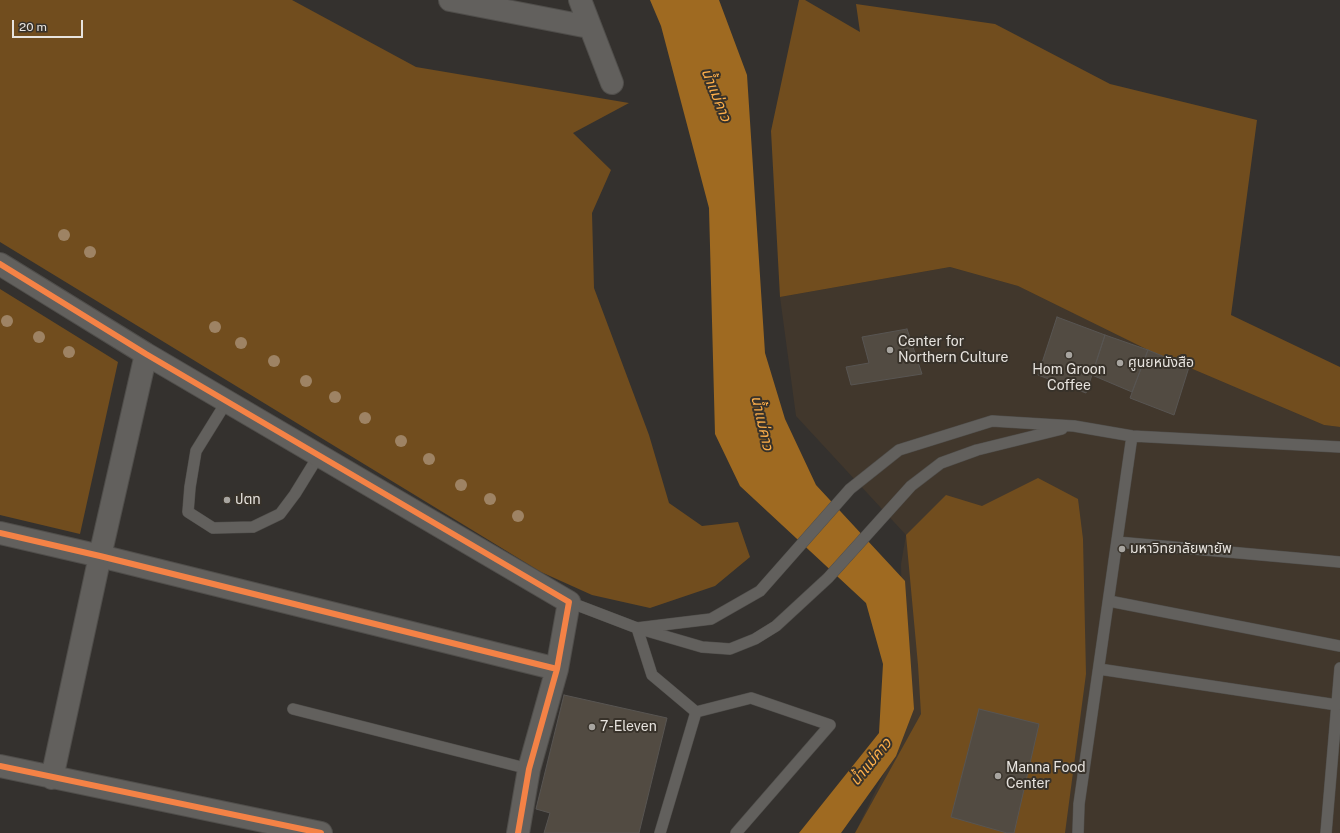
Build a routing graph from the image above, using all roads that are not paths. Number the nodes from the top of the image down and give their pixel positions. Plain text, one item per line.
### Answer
1 (450, 0) edge
2 (580, 0) edge
3 (589, 26) junction
4 (612, 83) dead end
5 (0, 264) edge
6 (146, 354) junction
7 (227, 401) junction
8 (1074, 426) junction
9 (1132, 436) junction
10 (1340, 447) edge
11 (319, 456) junction
12 (0, 533) edge
13 (1117, 542) junction
14 (100, 556) junction
15 (1340, 562) edge
16 (1109, 601) junction
17 (569, 602) junction
18 (637, 628) junction
19 (1340, 646) edge
20 (1340, 668) edge
21 (557, 669) junction
22 (1099, 669) junction
23 (1337, 705) junction
24 (293, 709) dead end
25 (696, 712) junction
26 (0, 766) edge
27 (529, 769) junction
28 (52, 778) junction
29 (321, 833) edge
30 (518, 833) edge
31 (660, 833) edge
32 (736, 833) edge
33 (1078, 833) edge
34 (1326, 833) edge

1 - 3 street
2 - 3 street
3 - 4 street
5 - 6 street
6 - 7 street
6 - 14 street
7 - 11 street
7 - 11 lane
8 - 9 lane
8 - 18 lane
8 - 18 lane
9 - 10 lane
9 - 13 lane
11 - 17 street
12 - 14 street
13 - 15 lane
13 - 16 lane
14 - 21 street
14 - 28 street
16 - 19 lane
16 - 22 lane
17 - 18 lane
17 - 21 street
18 - 25 lane
20 - 23 lane
21 - 27 street
22 - 23 lane
22 - 33 lane
23 - 34 lane
24 - 27 lane
25 - 31 lane
25 - 32 lane
26 - 28 street
27 - 30 street
28 - 29 street

